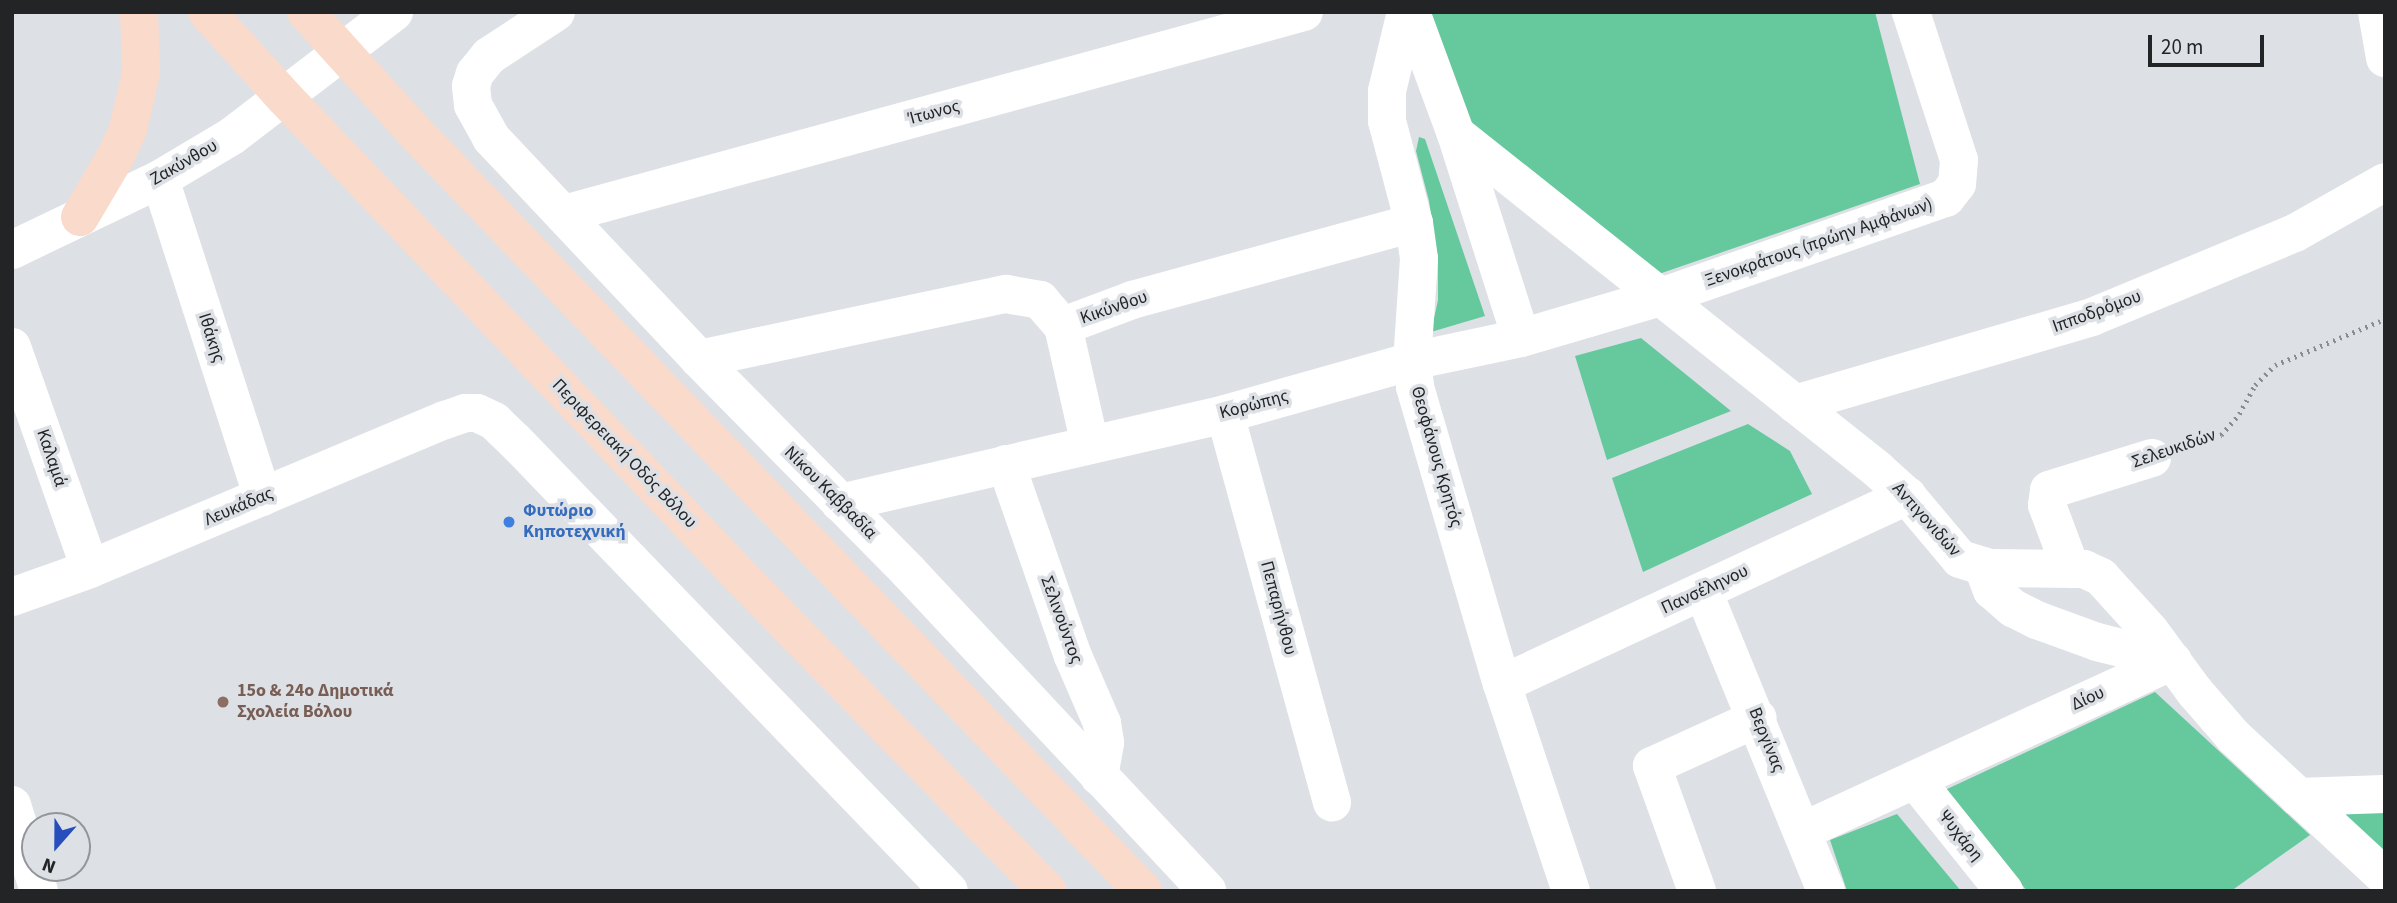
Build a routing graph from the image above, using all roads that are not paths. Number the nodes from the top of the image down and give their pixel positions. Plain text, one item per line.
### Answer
1 (139, 12) edge
2 (207, 12) edge
3 (306, 12) edge
4 (394, 12) edge
5 (556, 12) edge
6 (1304, 12) edge
7 (1409, 12) edge
8 (1911, 12) edge
9 (2377, 12) edge
10 (342, 53) junction
11 (2385, 58) edge
12 (285, 98) junction
13 (1456, 134) junction
14 (160, 178) junction
15 (2385, 182) edge
16 (564, 214) junction
17 (80, 217) junction
18 (1415, 223) junction
19 (12, 250) edge
20 (1664, 296) junction
21 (1063, 327) junction
22 (1521, 338) junction
23 (12, 348) edge
24 (699, 359) junction
25 (1412, 361) junction
26 (1794, 404) junction
27 (1225, 414) junction
28 (1090, 445) junction
29 (2152, 458) road end
30 (1006, 464) junction
31 (1907, 496) junction
32 (263, 497) junction
33 (840, 503) junction
34 (1983, 567) junction
35 (90, 569) junction
36 (2071, 569) junction
37 (1703, 591) junction
38 (12, 597) edge
39 (2173, 661) junction
40 (1502, 684) junction
41 (1758, 718) junction
42 (1099, 776) junction
43 (1916, 781) junction
44 (2385, 794) edge
45 (2298, 797) junction
46 (1332, 803) dead end
47 (12, 805) edge
48 (1803, 831) junction
49 (2385, 877) edge
50 (39, 891) edge
51 (949, 891) edge
52 (1047, 891) edge
53 (1143, 891) edge
54 (1206, 891) edge
55 (1571, 891) edge
56 (1696, 891) edge
57 (1826, 891) edge
58 (2004, 891) edge

1 - 17 main road
2 - 12 main road, Περιφερειακή Οδός Βόλου
3 - 10 main road
4 - 10 street, Ζακύνθου
5 - 16 street, Νίκου Καββαδία
6 - 16 street, Ίτωνος
7 - 13 street, Θεοφάνους Κρητός
7 - 18 street, Θεοφάνους Κρητός
8 - 20 street, Ξενοκράτους (πρώην Αμφάνων)
9 - 11 street
10 - 12 street, Ζακύνθου
10 - 53 main road
12 - 14 street, Ζακύνθου
12 - 52 main road, Περιφερειακή Οδός Βόλου
13 - 20 street, Αντιγονιδών
13 - 22 street, Θεοφάνους Κρητός
14 - 17 street, Ζακύνθου
14 - 32 street, Ιθάκης
15 - 26 street, Ιπποδρόμου
16 - 24 street, Νίκου Καββαδία
17 - 19 street, Ζακύνθου
18 - 21 street, Κικύνθου
18 - 25 street, Θεοφάνους Κρητός
20 - 22 street, Κορώπης
20 - 26 street, Αντιγονιδών
21 - 24 street, Κικύνθου
21 - 28 street
22 - 25 street, Κορώπης
23 - 35 street, Καλαμά
24 - 33 street, Νίκου Καββαδία
25 - 27 street, Κορώπης
25 - 40 street, Θεοφάνους Κρητός
26 - 31 street, Αντιγονιδών
27 - 28 street, Κορώπης
27 - 46 street, Πεπαρήνθου
28 - 30 street, Κορώπης
29 - 36 street, Σελευκιδών
30 - 33 street, Κορώπης
30 - 42 street, Σελινούντος
31 - 34 street, Αντιγονιδών
31 - 37 street, Πανσέληνου
32 - 35 street, Λευκάδας
32 - 51 street, Λευκάδας
33 - 42 street, Νίκου Καββαδία
34 - 36 street, Αντιγονιδών
34 - 39 street
35 - 38 street, Λευκάδας
36 - 39 street, Αντιγονιδών
37 - 40 street, Πανσέληνου
37 - 41 street, Βεργίνας
39 - 43 street, Δίου
39 - 45 street, Αντιγονιδών
40 - 55 street, Θεοφάνους Κρητός
41 - 48 street, Βεργίνας
41 - 56 street
42 - 54 street, Νίκου Καββαδία
43 - 48 street, Δίου
43 - 58 street, Ψυχάρη
44 - 45 street
45 - 49 street, Αντιγονιδών
47 - 50 street
48 - 57 street, Βεργίνας

